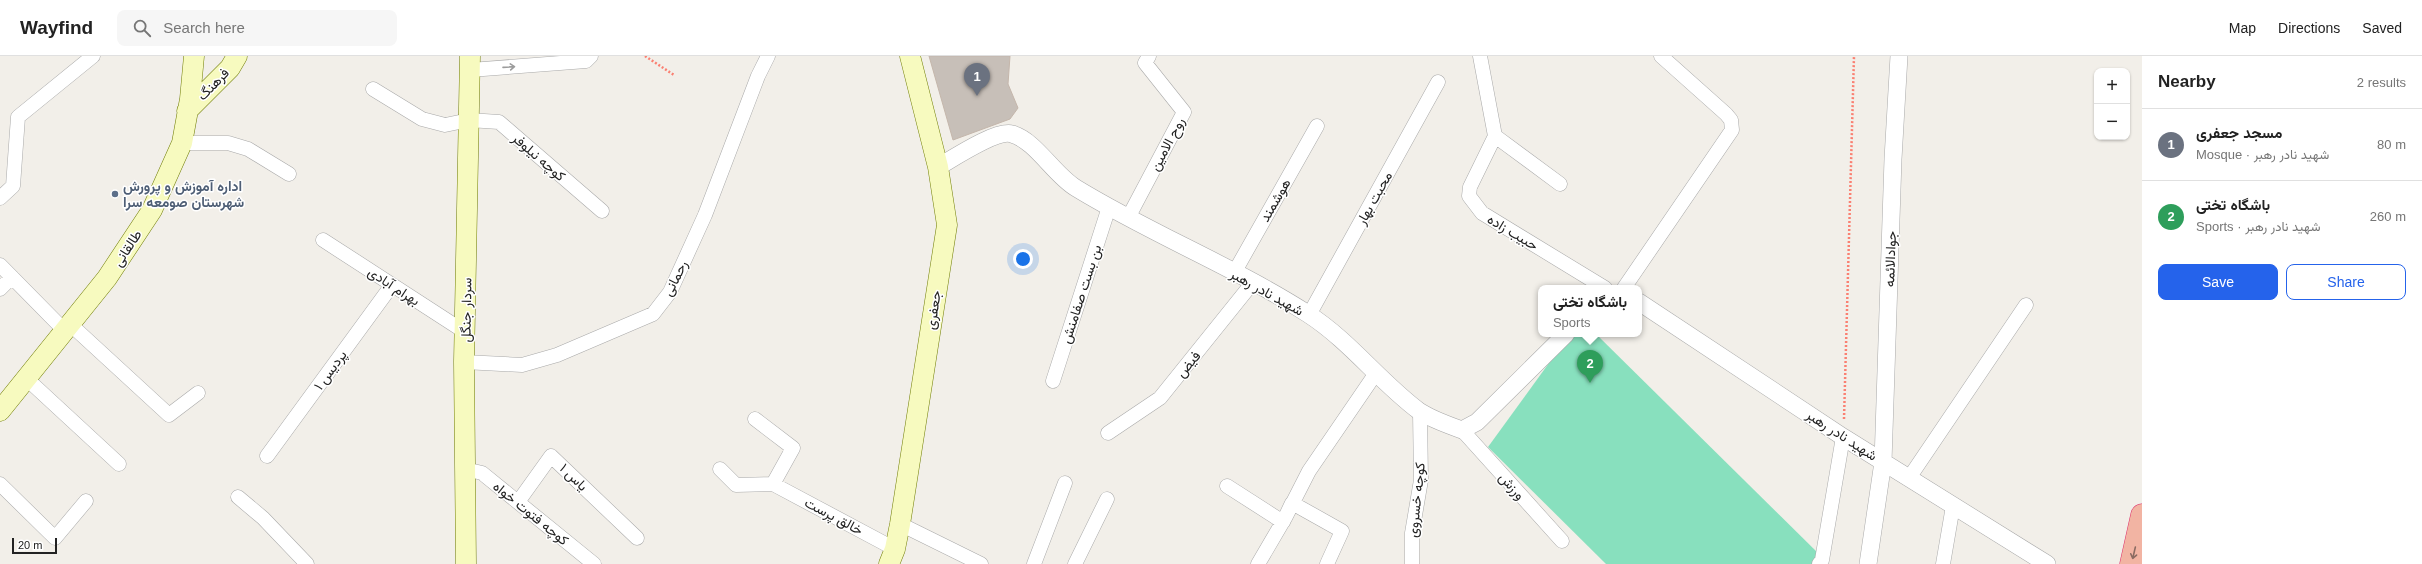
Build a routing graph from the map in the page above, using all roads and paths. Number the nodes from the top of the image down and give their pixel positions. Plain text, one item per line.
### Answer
1 (93, 56) edge
2 (194, 56) edge
3 (237, 56) edge
4 (591, 56) edge
5 (645, 56) edge
6 (768, 56) edge
7 (910, 56) edge
8 (1149, 56) edge
9 (1480, 56) edge
10 (1661, 56) edge
11 (1854, 56) edge
12 (1899, 56) edge
13 (470, 63) edge
14 (674, 75) dead end
15 (1438, 82) dead end
16 (373, 88) dead end
17 (187, 111) junction
18 (469, 120) junction
19 (1317, 126) dead end
20 (1495, 136) junction
21 (182, 143) junction
22 (938, 167) junction
23 (289, 174) dead end
24 (1560, 184) dead end
25 (0, 198) edge
26 (1109, 207) junction
27 (602, 211) dead end
28 (1128, 218) junction
29 (323, 240) dead end
30 (0, 265) edge
31 (1234, 273) junction
32 (12, 277) junction
33 (1254, 281) junction
34 (392, 285) junction
35 (1600, 285) edge
36 (1626, 285) edge
37 (0, 289) edge
38 (1642, 304) edge
39 (2026, 305) dead end
40 (1309, 315) junction
41 (68, 327) junction
42 (465, 332) junction
43 (1563, 337) edge
44 (464, 362) junction
45 (1376, 373) junction
46 (27, 379) junction
47 (1052, 381) dead end
48 (198, 393) dead end
49 (0, 411) edge
50 (1420, 412) junction
51 (756, 419) dead end
52 (1462, 430) junction
53 (1108, 433) dead end
54 (1844, 437) junction
55 (267, 456) dead end
56 (1883, 462) junction
57 (119, 464) dead end
58 (465, 469) junction
59 (720, 469) dead end
60 (1909, 478) junction
61 (1065, 483) dead end
62 (0, 484) edge
63 (773, 484) junction
64 (1227, 486) dead end
65 (238, 497) dead end
66 (1107, 499) dead end
67 (86, 501) dead end
68 (518, 502) junction
69 (1292, 503) junction
70 (1953, 506) junction
71 (2142, 515) edge
72 (1283, 522) junction
73 (900, 524) junction
74 (637, 538) dead end
75 (1562, 541) dead end
76 (892, 556) edge
77 (306, 564) edge
78 (466, 564) edge
79 (594, 564) edge
80 (981, 564) edge
81 (1034, 564) edge
82 (1076, 564) edge
83 (1258, 564) edge
84 (1326, 564) edge
85 (1412, 564) edge
86 (1819, 564) edge
87 (1868, 564) edge
88 (1943, 564) edge
89 (2047, 564) edge
90 (2131, 564) edge

1 - 25 street
2 - 17 main road, طالقانی
3 - 17 main road, فرهنگ
13 -> 4 street
5 - 14 path
6 - 44 street, رحمانی
7 - 22 main road, جعفری
8 - 28 street, روح الامین
9 - 20 street
10 - 36 street
11 - 54 path
12 - 56 street, جوادالائمه
13 - 18 main road, سردار جنگل
15 - 40 street, محبت بهار
16 - 18 street, کوچه نیلوفر
17 - 21 main road, طالقانی
18 - 27 street, کوچه نیلوفر
18 - 42 main road, سردار جنگل
19 - 31 street, هوشمند
20 - 24 street
20 - 35 street, حبیب زاده
21 - 23 street
21 - 41 main road, طالقانی
22 - 26 street, شهید نادر رهبر
22 - 73 main road, جعفری
26 - 28 street, شهید نادر رهبر
26 - 47 street, بن بست صفامنش
28 - 31 street, شهید نادر رهبر
29 - 34 street, بهرام آبادی
30 - 32 street
31 - 33 street, شهید نادر رهبر
32 - 37 street
32 - 41 street
33 - 40 street, شهید نادر رهبر
33 - 53 street, فیض
34 - 42 street, بهرام آبادی
34 - 55 street, پردیس ۱
38 - 54 street, شهید نادر رهبر
39 - 60 street
40 - 45 street, شهید نادر رهبر
41 - 46 main road, طالقانی
41 - 48 street
42 - 44 main road, سردار جنگل
43 - 52 street
44 - 58 main road, سردار جنگل
45 - 50 street, شهید نادر رهبر
45 - 69 street
46 - 49 main road, طالقانی
46 - 57 street
50 - 52 street, شهید نادر رهبر
50 - 85 street, کوچه خسروی
51 - 63 street
52 - 75 street, ورزش
54 - 56 street, شهید نادر رهبر
54 - 86 street
56 - 60 street, شهید نادر رهبر
56 - 87 street, جوادالائمه
58 - 68 street, کوچه فتوت خواه
58 - 78 main road, سردار جنگل
59 - 63 street
60 - 70 street, شهید نادر رهبر
61 - 81 street
62 - 67 street
63 - 76 street, خالق پرست
64 - 72 street
65 - 77 street
66 - 82 street
68 - 74 street, یاس ۱
68 - 79 street, کوچه فتوت خواه
69 - 72 street
69 - 84 street
70 - 88 street
70 - 89 street, شهید نادر رهبر
71 -> 90 highway
72 - 83 street
73 - 76 main road, جعفری
73 - 80 street

